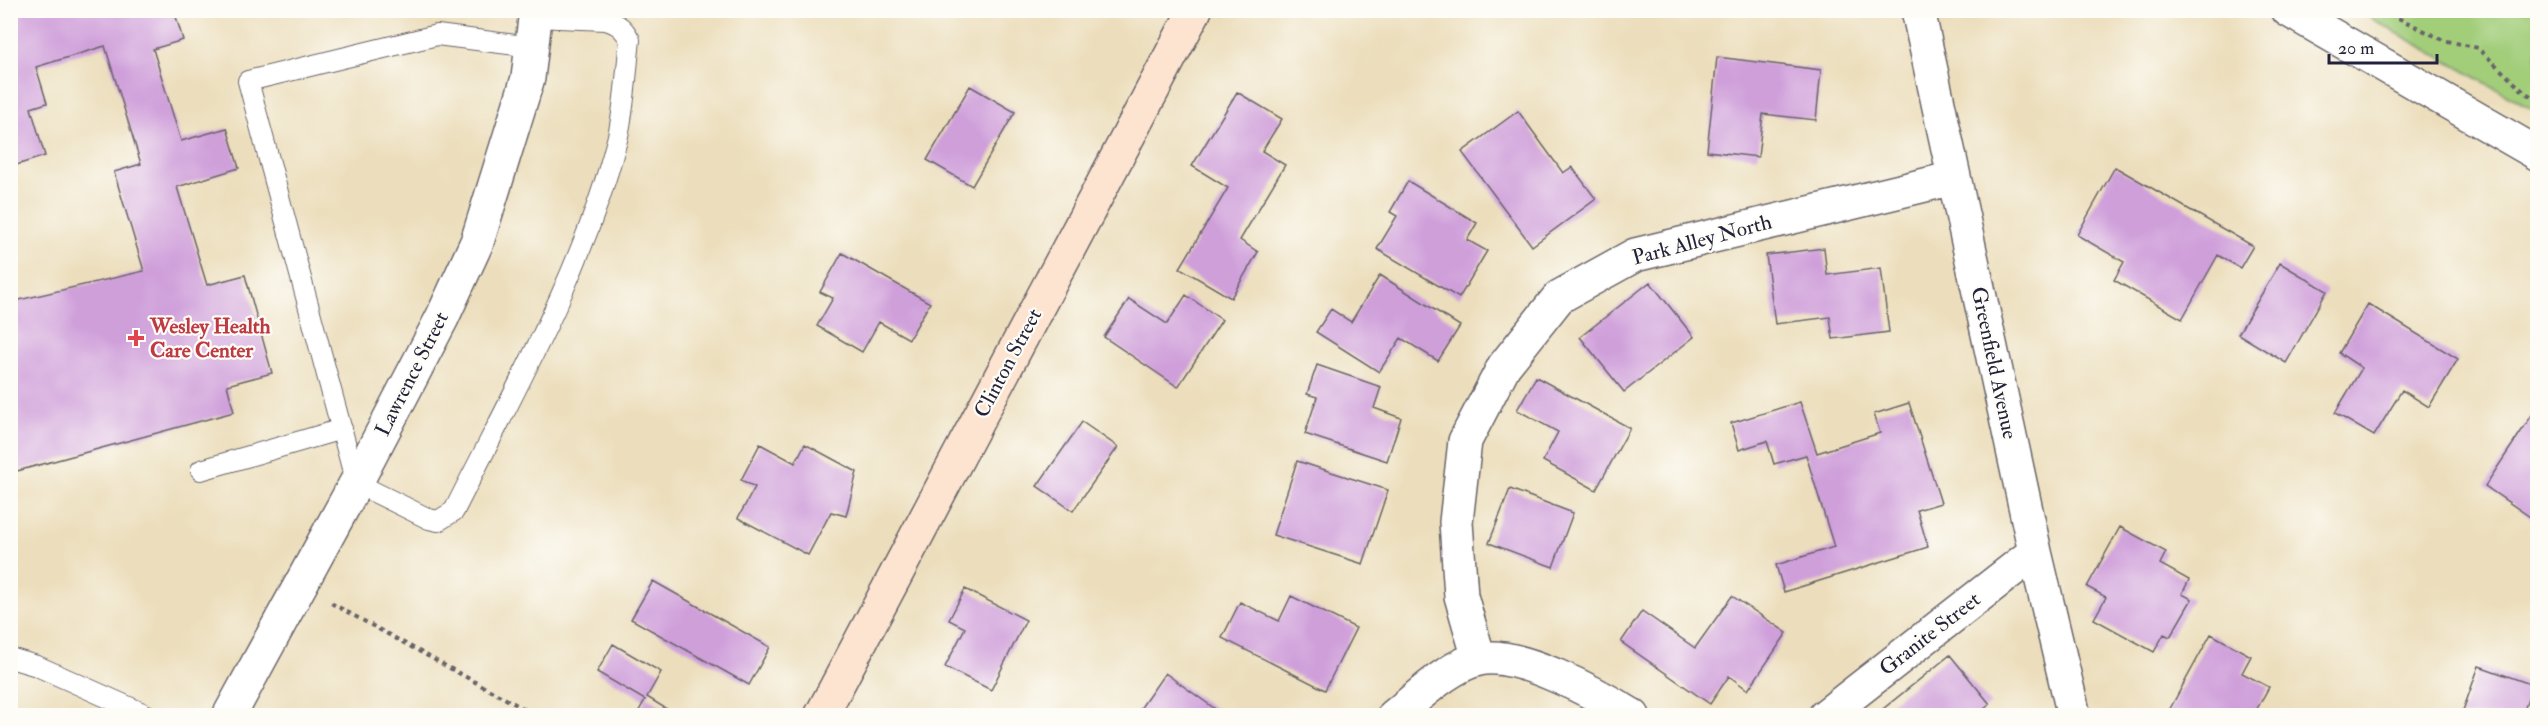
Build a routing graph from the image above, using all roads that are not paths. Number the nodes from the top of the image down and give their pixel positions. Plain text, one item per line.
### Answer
1 (1195, 10) edge
2 (1918, 10) edge
3 (2288, 10) edge
4 (534, 24) edge
5 (2538, 154) edge
6 (1954, 178) junction
7 (342, 429) junction
8 (201, 471) dead end
9 (356, 483) junction
10 (2035, 552) junction
11 (10, 658) edge
12 (1479, 658) junction
13 (149, 716) edge
14 (229, 716) edge
15 (821, 716) edge
16 (1394, 716) edge
17 (1633, 716) edge
18 (1825, 716) edge
19 (2074, 716) edge

1 - 15 street, Clinton Street
2 - 6 street, Greenfield Avenue
3 - 5 street
4 - 7 lane
4 - 9 street, Lawrence Street
4 - 9 lane
6 - 10 street, Greenfield Avenue
6 - 12 street, Park Alley North
7 - 8 lane
7 - 9 lane
9 - 14 street, Lawrence Street
10 - 18 street, Granite Street
10 - 19 street, Greenfield Avenue
11 - 13 lane
12 - 16 street
12 - 17 street

